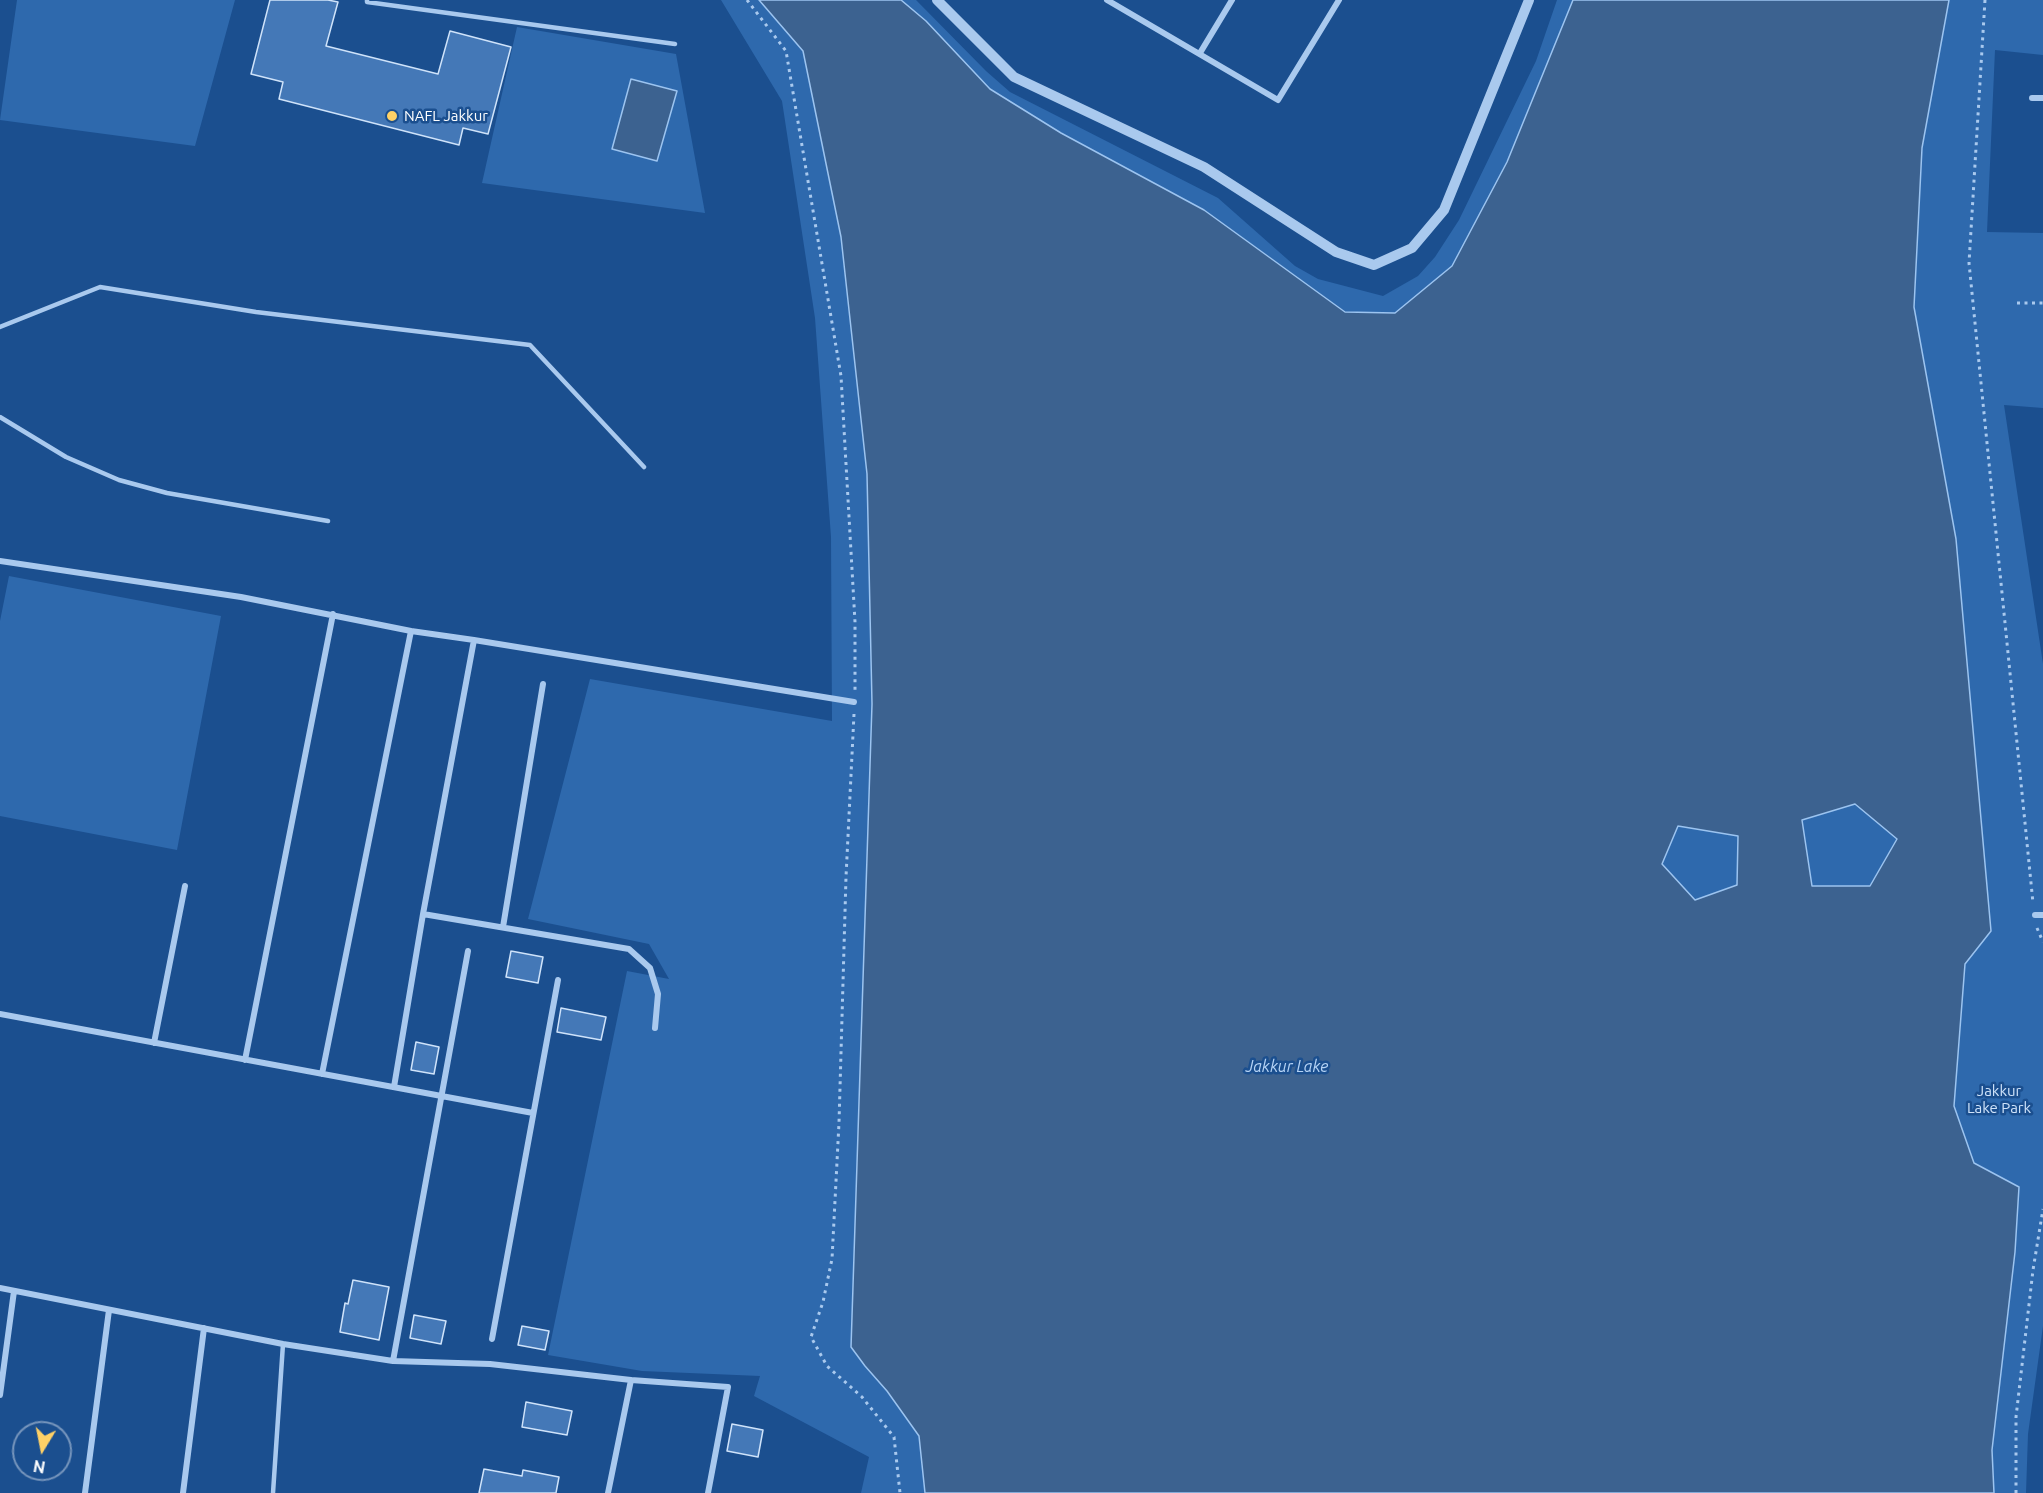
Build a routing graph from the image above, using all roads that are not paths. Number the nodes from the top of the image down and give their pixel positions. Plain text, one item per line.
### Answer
1 (367, 0) edge
2 (937, 0) edge
3 (1107, 0) edge
4 (1232, 0) edge
5 (1339, 0) edge
6 (1529, 0) edge
7 (675, 44) dead end
8 (1200, 53) junction
9 (2032, 98) dead end
10 (2043, 98) edge
11 (0, 327) edge
12 (0, 417) edge
13 (644, 467) dead end
14 (328, 522) dead end
15 (0, 561) edge
16 (333, 614) junction
17 (411, 631) junction
18 (474, 640) junction
19 (543, 684) dead end
20 (854, 702) road end
21 (185, 886) dead end
22 (423, 914) junction
23 (2035, 915) road end
24 (2043, 915) edge
25 (503, 927) junction
26 (468, 951) dead end
27 (558, 980) dead end
28 (0, 1014) edge
29 (655, 1028) dead end
30 (154, 1043) junction
31 (245, 1060) junction
32 (322, 1074) junction
33 (394, 1087) junction
34 (441, 1096) junction
35 (533, 1113) junction
36 (0, 1288) edge
37 (14, 1291) junction
38 (109, 1310) junction
39 (204, 1328) junction
40 (492, 1340) dead end
41 (283, 1344) junction
42 (393, 1361) junction
43 (631, 1380) junction
44 (0, 1395) edge
45 (85, 1493) edge
46 (183, 1493) edge
47 (273, 1493) edge
48 (608, 1493) edge
49 (708, 1493) edge

1 - 7 lane
2 - 6 street
3 - 8 street
4 - 8 street
5 - 8 street
9 - 10 street
11 - 13 lane
12 - 14 lane
15 - 16 street
16 - 17 street
16 - 31 street
17 - 18 street
17 - 32 street
18 - 20 street
18 - 22 street
19 - 25 street
21 - 30 street
22 - 25 street
22 - 33 street
23 - 24 street
25 - 29 street
26 - 34 street
27 - 35 street
28 - 30 street
30 - 31 street
31 - 32 street
32 - 33 street
33 - 34 street
34 - 35 street
34 - 42 street
35 - 40 street
36 - 37 street
37 - 38 street
37 - 44 street
38 - 39 street
38 - 45 street
39 - 41 street
39 - 46 street
41 - 42 street
41 - 47 lane
42 - 43 street
43 - 48 street
43 - 49 street

